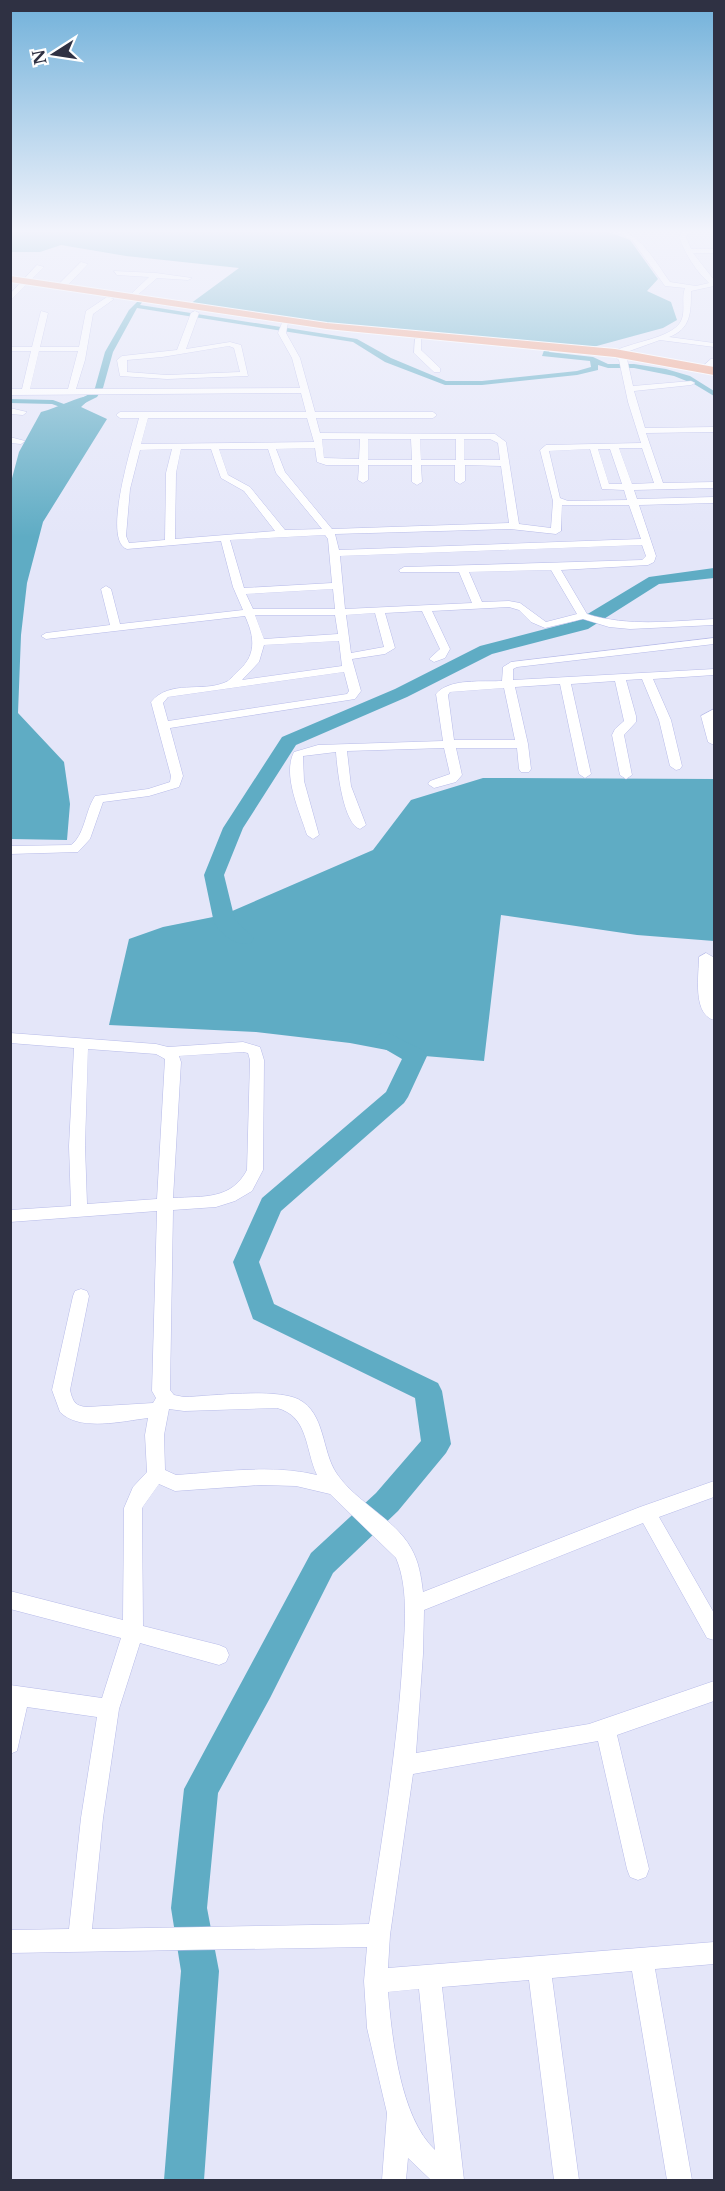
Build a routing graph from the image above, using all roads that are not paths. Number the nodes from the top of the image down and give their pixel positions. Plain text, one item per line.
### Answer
1 (39, 332) edge
2 (85, 332) edge
3 (188, 332) edge
4 (284, 332) edge
5 (319, 332) edge
6 (381, 332) edge
7 (671, 332) edge
8 (659, 338) junction
9 (418, 341) junction
10 (714, 345) edge
11 (10, 349) edge
12 (82, 349) junction
13 (548, 349) junction
14 (35, 350) junction
15 (181, 351) junction
16 (162, 355) junction
17 (622, 361) junction
18 (201, 363) junction
19 (712, 369) edge
20 (437, 370) dead end
21 (166, 377) junction
22 (691, 383) dead end
23 (629, 388) junction
24 (304, 390) junction
25 (208, 391) junction
26 (10, 392) edge
27 (71, 392) junction
28 (25, 393) junction
29 (10, 411) edge
30 (23, 412) dead end
31 (120, 415) dead end
32 (433, 415) dead end
33 (144, 416) junction
34 (312, 417) junction
35 (714, 429) edge
36 (642, 431) junction
37 (364, 436) junction
38 (415, 436) junction
39 (460, 436) junction
40 (10, 440) edge
41 (318, 440) junction
42 (21, 441) dead end
43 (646, 445) junction
44 (177, 446) junction
45 (214, 446) junction
46 (271, 446) junction
47 (593, 446) junction
48 (614, 446) junction
49 (135, 447) junction
50 (362, 462) junction
51 (416, 462) junction
52 (459, 462) junction
53 (505, 462) junction
54 (363, 480) dead end
55 (460, 481) dead end
56 (417, 482) dead end
57 (714, 485) edge
58 (659, 486) junction
59 (628, 487) junction
60 (714, 500) edge
61 (557, 501) junction
62 (634, 503) junction
63 (510, 526) junction
64 (330, 532) junction
65 (282, 533) junction
66 (225, 539) junction
67 (647, 542) junction
68 (170, 543) junction
69 (336, 553) junction
70 (555, 567) junction
71 (463, 569) junction
72 (404, 570) dead end
73 (338, 586) junction
74 (106, 589) dead end
75 (240, 591) junction
76 (478, 605) junction
77 (426, 608) junction
78 (379, 610) junction
79 (249, 612) junction
80 (340, 612) junction
81 (590, 618) junction
82 (714, 622) edge
83 (116, 628) junction
84 (46, 636) dead end
85 (344, 637) junction
86 (714, 641) edge
87 (261, 642) junction
88 (434, 659) dead end
89 (348, 663) junction
90 (714, 672) edge
91 (646, 676) junction
92 (619, 677) junction
93 (565, 680) junction
94 (228, 684) junction
95 (510, 684) junction
96 (714, 712) edge
97 (164, 725) junction
98 (714, 742) edge
99 (449, 744) junction
100 (522, 744) junction
101 (341, 748) junction
102 (676, 766) dead end
103 (525, 769) dead end
104 (585, 774) dead end
105 (626, 775) dead end
106 (434, 784) dead end
107 (360, 825) dead end
108 (313, 835) dead end
109 (10, 850) edge
110 (706, 957) dead end
111 (714, 1014) edge
112 (10, 1038) edge
113 (81, 1043) junction
114 (168, 1052) junction
115 (165, 1204) junction
116 (79, 1212) junction
117 (10, 1216) edge
118 (81, 1296) dead end
119 (161, 1404) junction
120 (156, 1474) junction
121 (336, 1487) junction
122 (714, 1489) edge
123 (647, 1513) junction
124 (10, 1600) edge
125 (415, 1604) junction
126 (714, 1631) edge
127 (133, 1632) junction
128 (219, 1655) dead end
129 (714, 1691) edge
130 (15, 1696) edge
131 (109, 1709) junction
132 (605, 1728) junction
133 (10, 1744) edge
134 (404, 1765) junction
135 (638, 1869) dead end
136 (380, 1935) junction
137 (79, 1941) junction
138 (10, 1942) edge
139 (714, 1953) edge
140 (642, 1959) junction
141 (539, 1967) junction
142 (429, 1977) junction
143 (376, 1981) junction
144 (399, 2110) junction
145 (394, 2181) edge
146 (450, 2181) edge
147 (567, 2181) edge
148 (680, 2181) edge

1 - 14 street
2 - 12 street
3 - 15 street
4 - 24 street
5 - 9 main road
6 - 13 main road
7 - 8 street
8 - 10 street
8 - 17 street
9 - 13 main road
9 - 20 street
11 - 14 street
12 - 14 street
12 - 27 street
13 - 17 main road
14 - 28 street
15 - 16 street
15 - 18 street
16 - 21 street
16 - 21 street
17 - 19 main road
17 - 23 street
18 - 18 street
18 - 21 street
18 - 25 street
22 - 23 street
23 - 36 street
24 - 25 street
24 - 34 street
25 - 27 street
26 - 28 street
27 - 28 street
29 - 30 street
31 - 33 street
32 - 34 street
33 - 34 street
33 - 49 street
34 - 41 street
35 - 36 street
36 - 43 street
37 - 38 street
37 - 41 street
37 - 50 street
38 - 39 street
38 - 51 street
39 - 52 street
39 - 53 street
40 - 42 street
41 - 46 street
41 - 50 street
43 - 48 street
43 - 58 street
44 - 45 street
44 - 49 street
44 - 68 street
45 - 46 street
45 - 65 street
46 - 64 street
47 - 48 street
47 - 59 street
47 - 61 street
48 - 59 street
49 - 68 street
50 - 51 street
50 - 54 street
51 - 52 street
51 - 56 street
52 - 53 street
52 - 55 street
53 - 63 street
57 - 58 street
58 - 59 street
59 - 62 street
60 - 62 street
61 - 62 street
61 - 63 street
62 - 67 street
63 - 64 street
64 - 65 street
64 - 69 street
65 - 66 street
66 - 68 street
66 - 75 street
67 - 69 street
67 - 70 street
69 - 73 street
70 - 71 street
70 - 81 street
71 - 72 street
71 - 76 street
73 - 75 street
73 - 80 street
74 - 83 street
75 - 79 street
76 - 77 street
76 - 81 street
77 - 78 street
77 - 88 street
78 - 80 street
78 - 89 street
79 - 80 street
79 - 83 street
79 - 87 street
80 - 85 street
81 - 82 street
83 - 84 street
85 - 87 street
85 - 89 street
86 - 95 street
87 - 94 street
89 - 94 street
89 - 97 street
90 - 91 street
91 - 92 street
91 - 102 street
92 - 93 street
92 - 105 street
93 - 95 street
93 - 104 street
94 - 97 street
95 - 99 street
95 - 100 street
96 - 98 street
97 - 109 street
99 - 100 street
99 - 101 street
99 - 106 street
100 - 103 street
101 - 107 street
101 - 108 street
110 - 111 street
112 - 113 street
113 - 114 street
113 - 116 street
114 - 115 street
114 - 115 street
115 - 116 street
115 - 119 street
116 - 117 street
118 - 119 street
119 - 120 street
119 - 121 street
120 - 121 street
120 - 127 street
121 - 125 street
122 - 123 street
123 - 125 street
123 - 126 street
124 - 127 street
125 - 134 street
127 - 128 street
127 - 131 street
129 - 132 street
130 - 131 street
130 - 133 street
131 - 137 street
132 - 134 street
132 - 135 street
134 - 136 street
136 - 137 street
136 - 143 street
137 - 138 street
139 - 140 street
140 - 141 street
140 - 148 street
141 - 142 street
141 - 147 street
142 - 143 street
142 - 146 street
143 - 144 street
144 - 145 street
144 - 146 street

